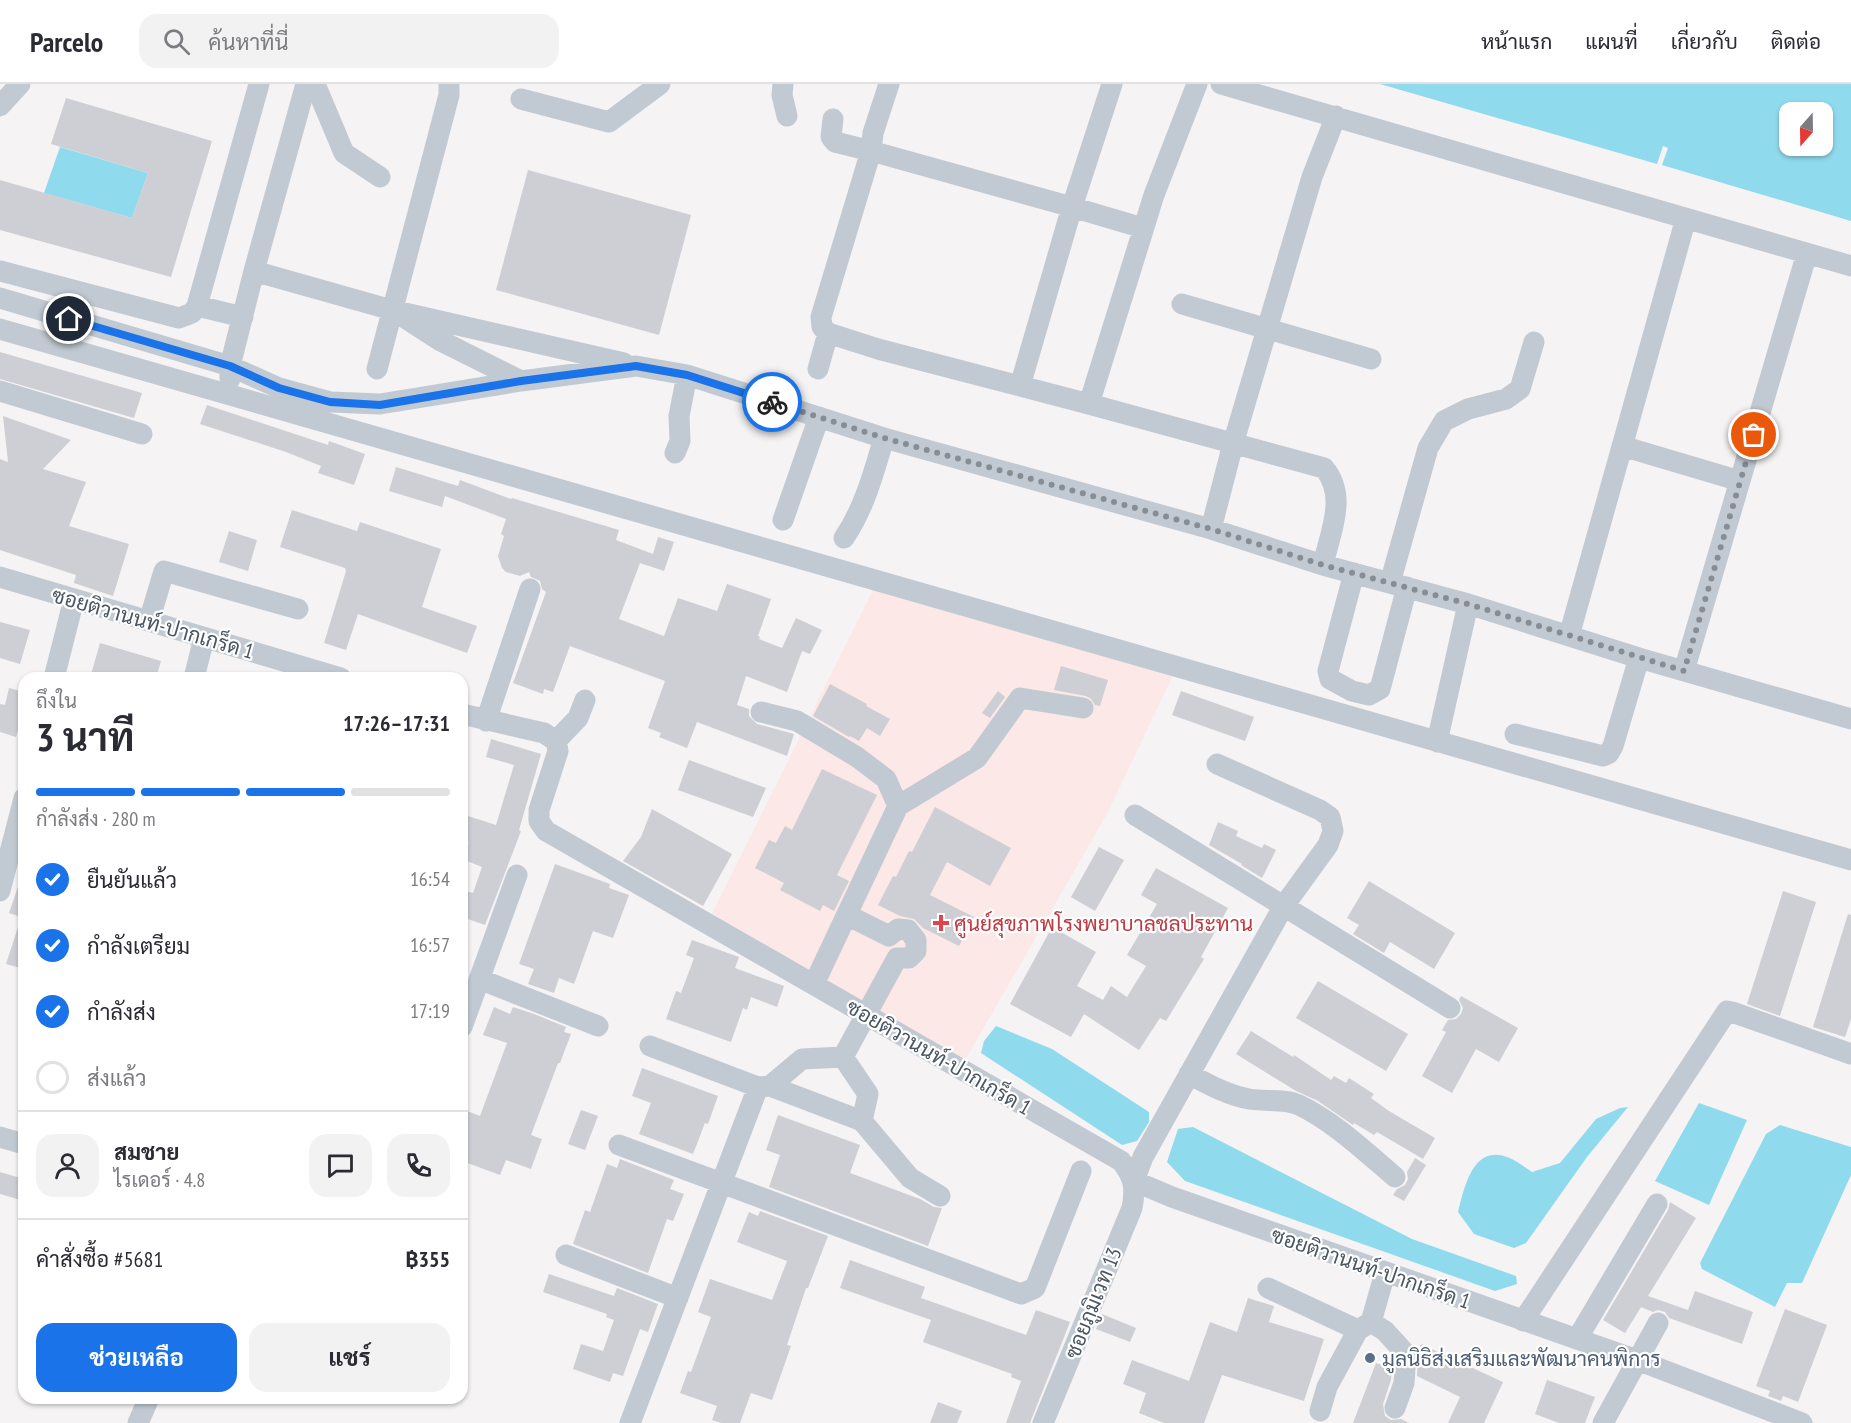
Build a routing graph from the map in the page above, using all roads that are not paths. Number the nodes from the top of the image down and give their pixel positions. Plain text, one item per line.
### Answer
1 (20, 84) edge
2 (259, 84) edge
3 (306, 84) edge
4 (315, 84) edge
5 (449, 84) edge
6 (783, 84) edge
7 (889, 84) edge
8 (1112, 84) edge
9 (1197, 84) edge
10 (1221, 84) edge
11 (648, 88) edge
12 (520, 99) dead end
13 (0, 106) edge
14 (787, 116) dead end
15 (1336, 117) junction
16 (833, 119) dead end
17 (871, 151) junction
18 (380, 177) dead end
19 (1072, 207) junction
20 (1686, 218) junction
21 (1143, 228) junction
22 (1807, 253) junction
23 (1851, 266) edge
24 (0, 271) edge
25 (254, 271) junction
26 (0, 298) edge
27 (1182, 304) dead end
28 (197, 306) junction
29 (392, 310) junction
30 (243, 317) junction
31 (0, 329) edge
32 (1267, 330) junction
33 (828, 333) junction
34 (1534, 342) dead end
35 (1371, 359) dead end
36 (230, 366) junction
37 (636, 366) junction
38 (377, 369) dead end
39 (818, 369) dead end
40 (687, 375) junction
41 (521, 381) junction
42 (1020, 386) junction
43 (0, 391) edge
44 (233, 394) junction
45 (1089, 404) junction
46 (819, 417) junction
47 (142, 434) dead end
48 (884, 438) junction
49 (1233, 444) junction
50 (1622, 446) junction
51 (675, 453) dead end
52 (1740, 481) junction
53 (783, 520) dead end
54 (1211, 529) junction
55 (844, 538) dead end
56 (1323, 565) junction
57 (1354, 573) junction
58 (0, 577) edge
59 (1399, 585) junction
60 (530, 590) dead end
61 (74, 599) junction
62 (1468, 604) junction
63 (298, 609) dead end
64 (149, 621) junction
65 (1569, 636) junction
66 (204, 638) junction
67 (1639, 658) junction
68 (1684, 671) junction
69 (56, 672) edge
70 (196, 672) edge
71 (320, 672) edge
72 (585, 700) dead end
73 (1083, 708) dead end
74 (762, 712) dead end
75 (468, 717) edge
76 (1851, 719) edge
77 (486, 721) junction
78 (1515, 734) dead end
79 (556, 741) junction
80 (1437, 742) junction
81 (1217, 764) dead end
82 (898, 806) junction
83 (1135, 815) dead end
84 (18, 817) edge
85 (1851, 860) edge
86 (3, 865) edge
87 (518, 875) dead end
88 (0, 891) edge
89 (1283, 907) junction
90 (847, 915) junction
91 (479, 980) junction
92 (814, 984) junction
93 (1450, 1008) dead end
94 (468, 1011) edge
95 (866, 1016) junction
96 (598, 1026) dead end
97 (650, 1046) dead end
98 (1851, 1054) edge
99 (843, 1057) junction
100 (1189, 1074) junction
101 (764, 1087) junction
102 (862, 1121) junction
103 (0, 1137) edge
104 (18, 1142) edge
105 (619, 1145) dead end
106 (1081, 1170) dead end
107 (1395, 1177) dead end
108 (1134, 1181) junction
109 (721, 1183) junction
110 (940, 1196) dead end
111 (1657, 1204) dead end
112 (566, 1255) dead end
113 (1385, 1273) junction
114 (1268, 1288) dead end
115 (678, 1298) junction
116 (1523, 1321) junction
117 (1658, 1323) dead end
118 (1364, 1326) junction
119 (1577, 1339) junction
120 (1637, 1360) junction
121 (146, 1404) edge
122 (1395, 1408) dead end
123 (1320, 1411) dead end
124 (138, 1423) edge
125 (630, 1423) edge
126 (1043, 1423) edge
127 (1604, 1423) edge
128 (1802, 1423) edge

1 - 13 street
2 - 28 street
3 - 25 street
4 - 18 street
5 - 29 street
6 - 14 street
7 - 17 street
8 - 19 street
9 - 21 street
10 - 15 street
11 - 12 street
15 - 20 street
15 - 32 street
16 - 17 street
17 - 19 street
17 - 33 street
19 - 21 street
19 - 42 street
20 - 22 street
20 - 50 street
21 - 45 street
22 - 23 street
22 - 52 street
24 - 28 street
25 - 29 street
25 - 30 street
26 - 36 street
27 - 32 street
28 - 30 street
29 - 37 street
29 - 38 street
29 - 41 street
30 - 36 street
31 - 44 street
32 - 35 street
32 - 49 street
33 - 39 street
33 - 42 street
34 - 59 street
36 - 41 street
36 - 44 street
37 - 40 street
37 - 41 street
40 - 46 street
40 - 51 street
42 - 45 street
43 - 47 street
44 - 80 street
45 - 49 street
46 - 48 street
46 - 53 street
48 - 54 street
48 - 55 street
49 - 54 street
49 - 56 street
50 - 52 street
50 - 65 street
52 - 68 street
54 - 56 street
56 - 57 street
57 - 59 street
57 - 59 street
58 - 61 street, ซอยติวานนท์-ปากเกร็ด 1
59 - 62 street
60 - 77 street
61 - 64 street, ซอยติวานนท์-ปากเกร็ด 1
61 - 69 street
62 - 65 street
62 - 80 street
63 - 64 street
64 - 66 street, ซอยติวานนท์-ปากเกร็ด 1
65 - 67 street
66 - 70 street
66 - 71 street, ซอยติวานนท์-ปากเกร็ด 1
67 - 68 street
67 - 78 street
68 - 76 street
72 - 79 street
73 - 82 street
74 - 82 street
75 - 77 street
77 - 79 street
79 - 92 street, ซอยติวานนท์-ปากเกร็ด 1
80 - 85 street
81 - 89 street, ซอยภูมิเวท 13
82 - 90 street
83 - 89 street
84 - 86 street
86 - 88 street
87 - 91 street
89 - 93 street
89 - 100 street, ซอยภูมิเวท 13
90 - 92 street
90 - 95 street
91 - 94 street
91 - 96 street
92 - 95 street, ซอยติวานนท์-ปากเกร็ด 1
95 - 99 street
95 - 108 street, ซอยติวานนท์-ปากเกร็ด 1
97 - 101 street
98 - 116 street
99 - 101 street
99 - 102 street
100 - 107 street
100 - 108 street, ซอยภูมิเวท 13
101 - 102 street
101 - 109 street
102 - 110 street
103 - 104 street
105 - 109 street
106 - 109 street
108 - 113 street, ซอยติวานนท์-ปากเกร็ด 1
108 - 126 street, ซอยภูมิเวท 13
109 - 115 street
111 - 119 street
112 - 115 street
113 - 116 street, ซอยติวานนท์-ปากเกร็ด 1
113 - 118 street
114 - 118 street
115 - 125 street
116 - 119 street, ซอยติวานนท์-ปากเกร็ด 1
117 - 120 street
118 - 122 street
118 - 123 street
119 - 120 street, ซอยติวานนท์-ปากเกร็ด 1
120 - 127 street
120 - 128 street, ซอยติวานนท์-ปากเกร็ด 1
121 - 124 street

